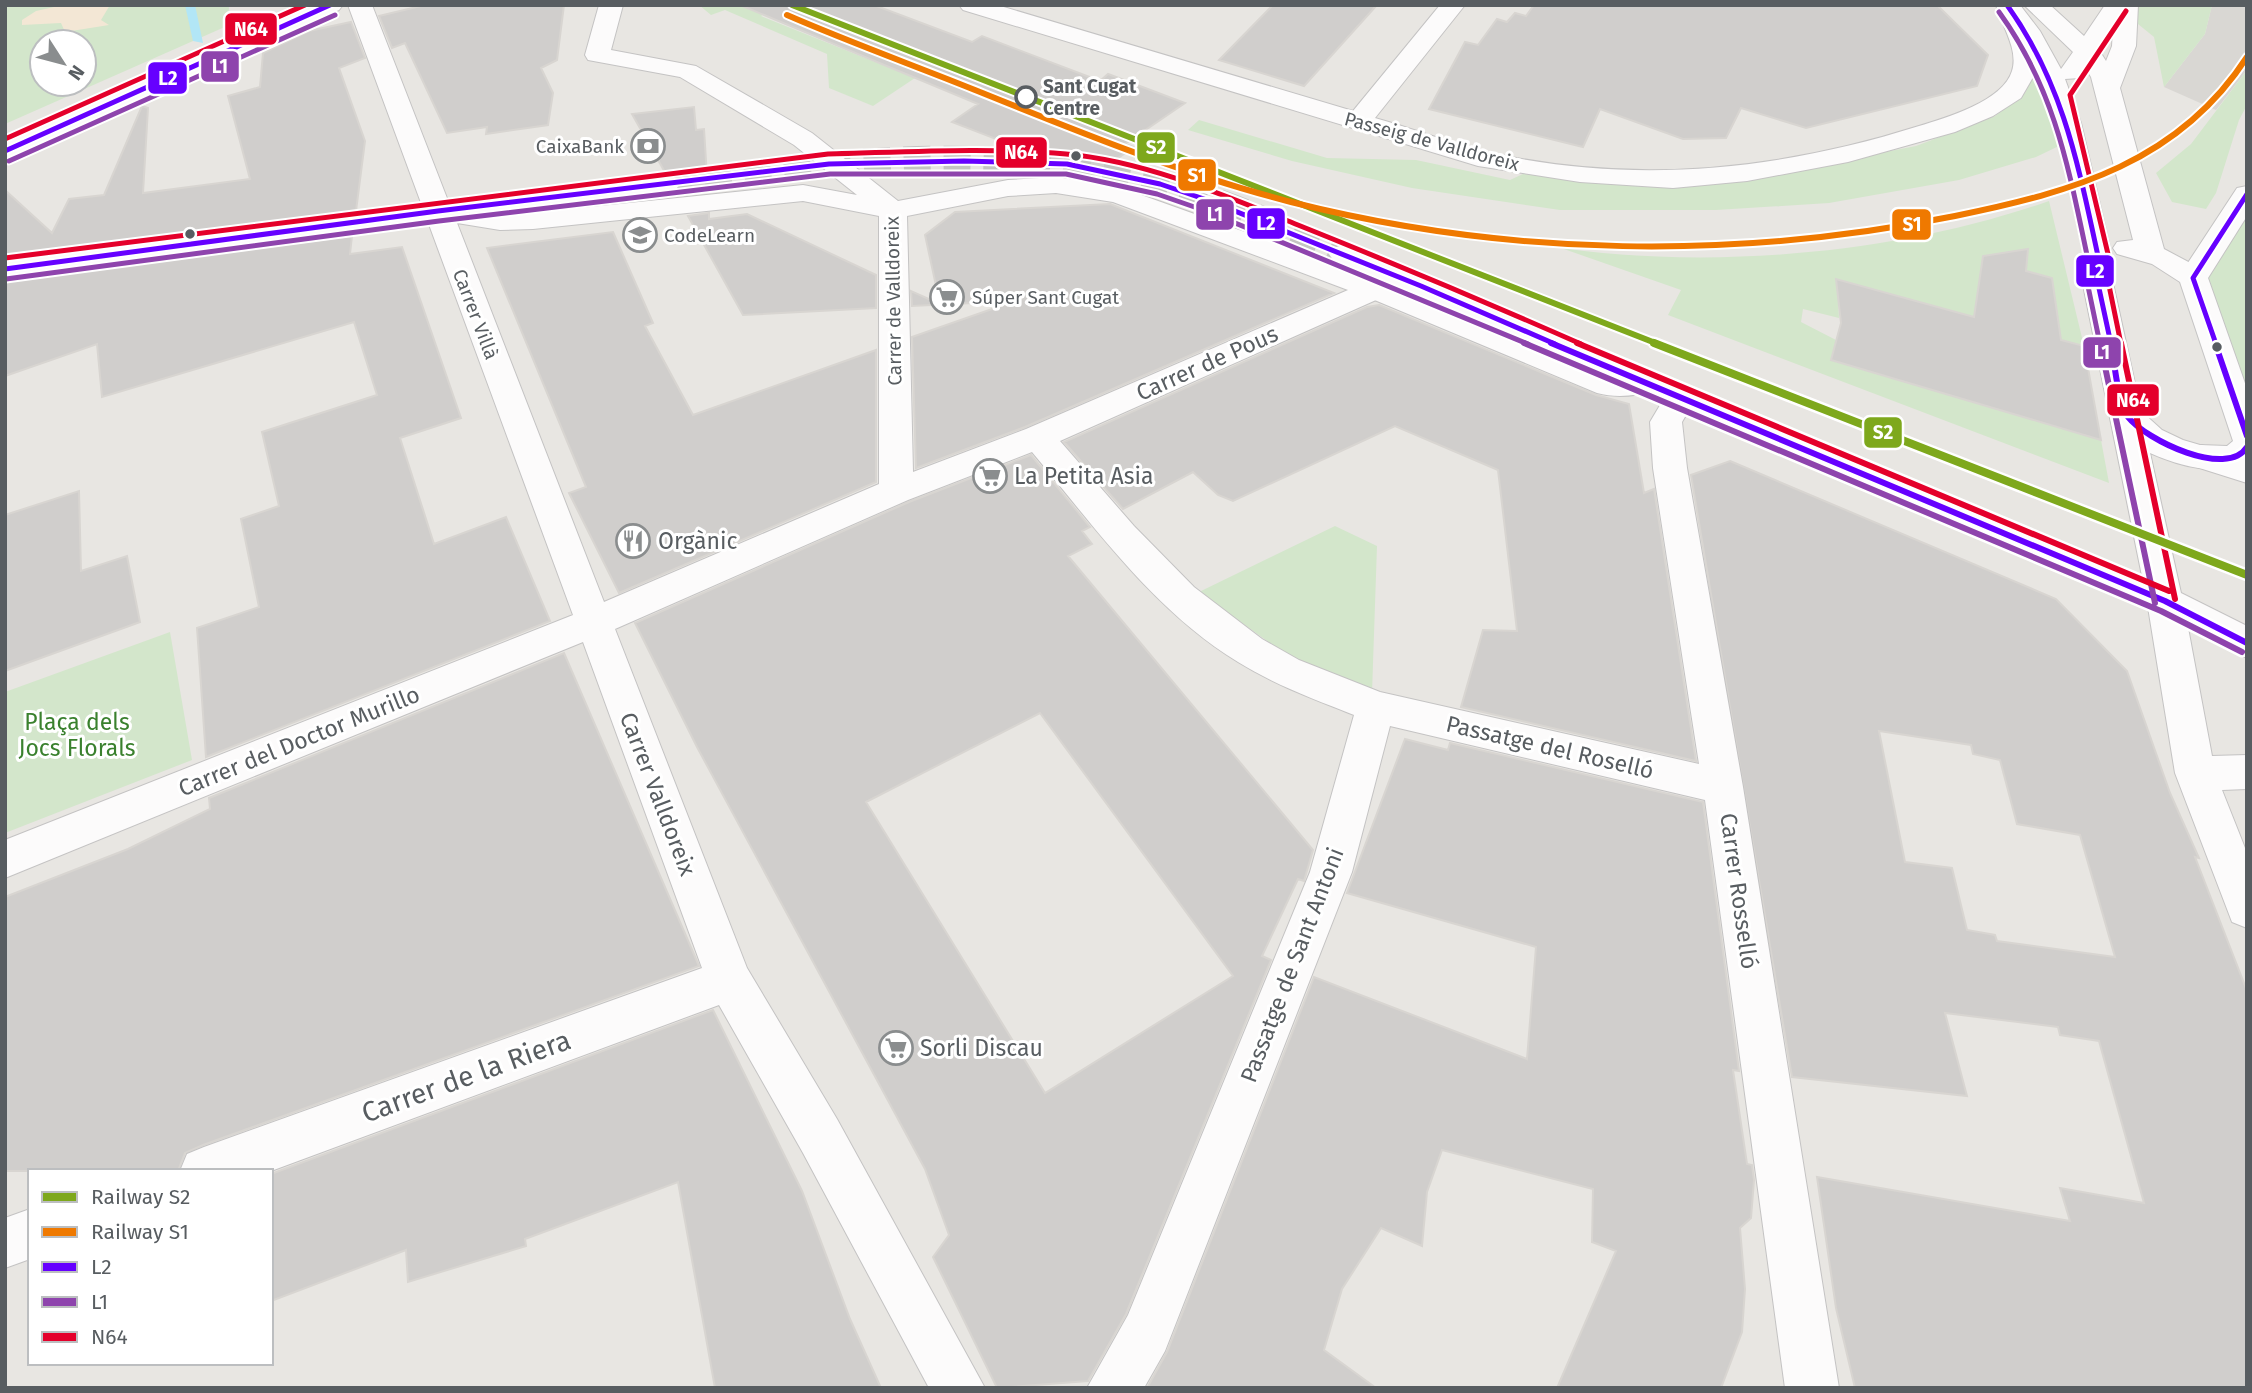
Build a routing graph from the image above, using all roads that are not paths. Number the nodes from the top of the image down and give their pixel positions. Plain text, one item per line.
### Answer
1 (331, 5) edge
2 (360, 5) edge
3 (611, 5) edge
4 (971, 5) edge
5 (1452, 5) edge
6 (2008, 5) edge
7 (2036, 5) edge
8 (2051, 5) edge
9 (2117, 5) edge
10 (2126, 5) edge
11 (2092, 9) edge
12 (2087, 52) junction
13 (2107, 88) junction
14 (2059, 93) junction
15 (1358, 122) junction
16 (5, 151) edge
17 (665, 185) tunnel mouth
18 (2247, 194) edge
19 (893, 210) junction
20 (438, 211) junction
21 (2151, 253) junction
22 (1343, 254) tunnel mouth
23 (2098, 256) junction
24 (5, 269) edge
25 (2193, 278) junction
26 (1375, 289) junction
27 (2237, 387) edge
28 (1661, 391) junction
29 (2126, 415) junction
30 (1038, 437) junction
31 (2247, 437) edge
32 (2247, 447) edge
33 (2202, 457) junction
34 (2247, 471) edge
35 (896, 491) junction
36 (2165, 601) junction
37 (592, 623) junction
38 (2247, 642) edge
39 (1376, 707) junction
40 (2194, 772) junction
41 (2247, 772) edge
42 (1723, 787) junction
43 (5, 859) edge
44 (2247, 908) edge
45 (729, 981) junction
46 (210, 1169) edge
47 (28, 1235) edge
48 (5, 1243) edge
49 (958, 1388) edge
50 (1114, 1388) edge
51 (1812, 1388) edge

1 - 16 street
2 - 20 street, Carrer Villà
3 - 19 street, Carrer de Valldoreix
4 - 15 street, Passeig de Valldoreix
5 - 15 street
6 - 14 street
6 - 15 street, Passeig de Valldoreix
7 - 12 street
8 - 11 street
9 - 12 street
10 - 13 street
12 - 13 street
12 - 14 street
13 - 21 street
14 - 23 street
17 - 20 street
18 - 25 street
19 - 20 street
19 - 26 street
19 - 35 street, Carrer de Valldoreix
20 - 24 street
20 - 37 street, Carrer Villà
21 - 23 street
21 - 25 street
22 - 28 street
23 - 29 street
25 - 27 street
26 - 28 street
26 - 30 street, Carrer de Pous
27 - 31 street
28 - 36 street
28 - 42 street, Carrer Rosselló
29 - 33 street
29 - 36 street
30 - 35 street
30 - 39 street
32 - 33 street
33 - 34 street
35 - 37 street
36 - 38 street
36 - 40 street
37 - 43 street, Carrer del Doctor Murillo
37 - 45 street, Carrer Valldoreix
39 - 42 street, Passatge del Roselló
39 - 50 street, Passatge de Sant Antoni
40 - 41 street
40 - 44 street
42 - 51 street, Carrer Rosselló
45 - 46 street, Carrer de la Riera
45 - 49 street, Carrer Valldoreix
47 - 48 street

